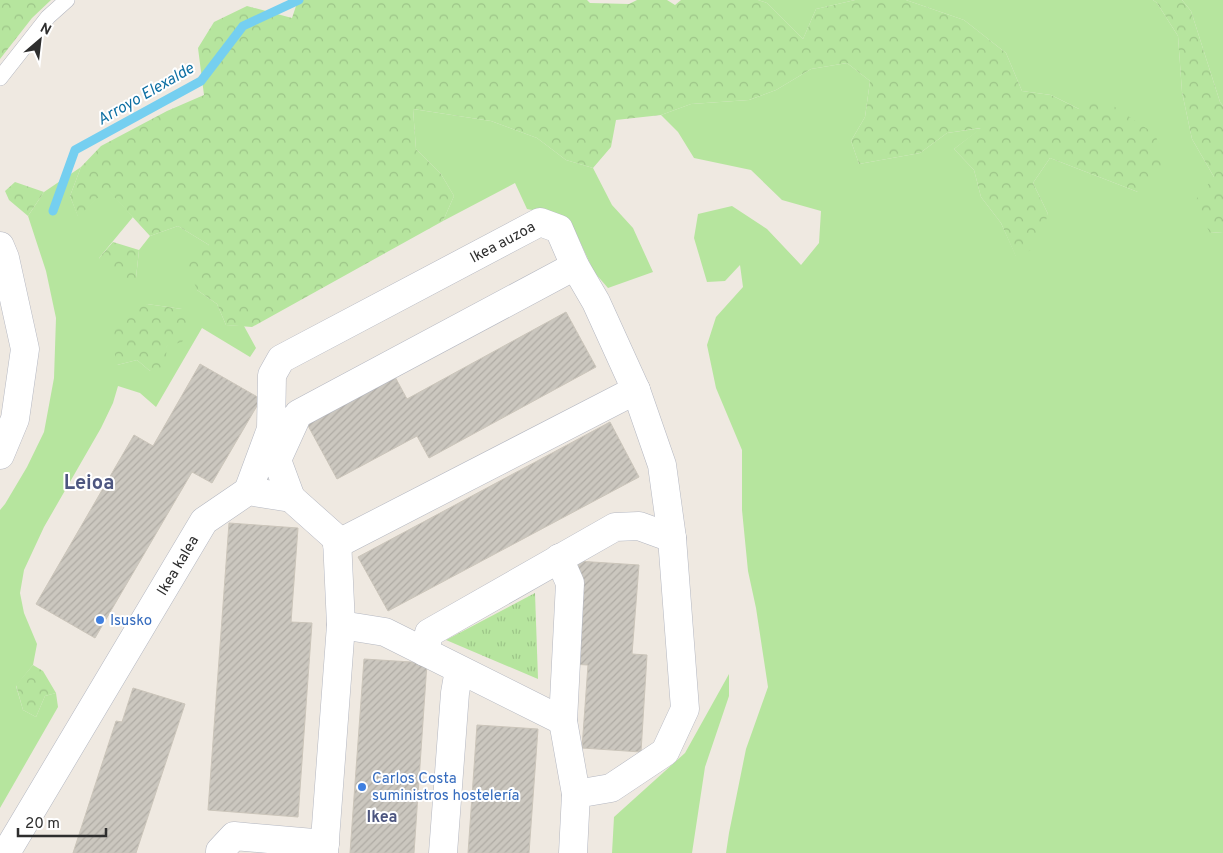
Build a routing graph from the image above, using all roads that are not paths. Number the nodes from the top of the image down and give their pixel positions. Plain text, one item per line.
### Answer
1 (67, 0) edge
2 (0, 78) edge
3 (0, 246) edge
4 (575, 266) junction
5 (636, 390) junction
6 (0, 455) edge
7 (248, 491) junction
8 (290, 498) junction
9 (672, 538) junction
10 (337, 544) junction
11 (559, 558) junction
12 (341, 625) junction
13 (425, 652) junction
14 (459, 670) junction
15 (563, 721) junction
16 (576, 794) junction
17 (325, 848) edge
18 (6, 853) edge
19 (220, 853) edge
20 (443, 853) edge
21 (573, 853) edge

1 - 2 lane
3 - 6 street
4 - 5 street, Ikea auzoa
4 - 7 street, Ikea auzoa
4 - 8 street
5 - 9 street, Ikea auzoa
5 - 10 street
7 - 8 street
7 - 18 street, Ikea kalea
8 - 10 street
9 - 11 street
9 - 16 street, Ikea auzoa
10 - 12 street
11 - 13 street
11 - 15 street
12 - 13 street
12 - 17 street
13 - 14 street
14 - 15 street
14 - 20 street
15 - 16 street
16 - 21 street
17 - 19 street

